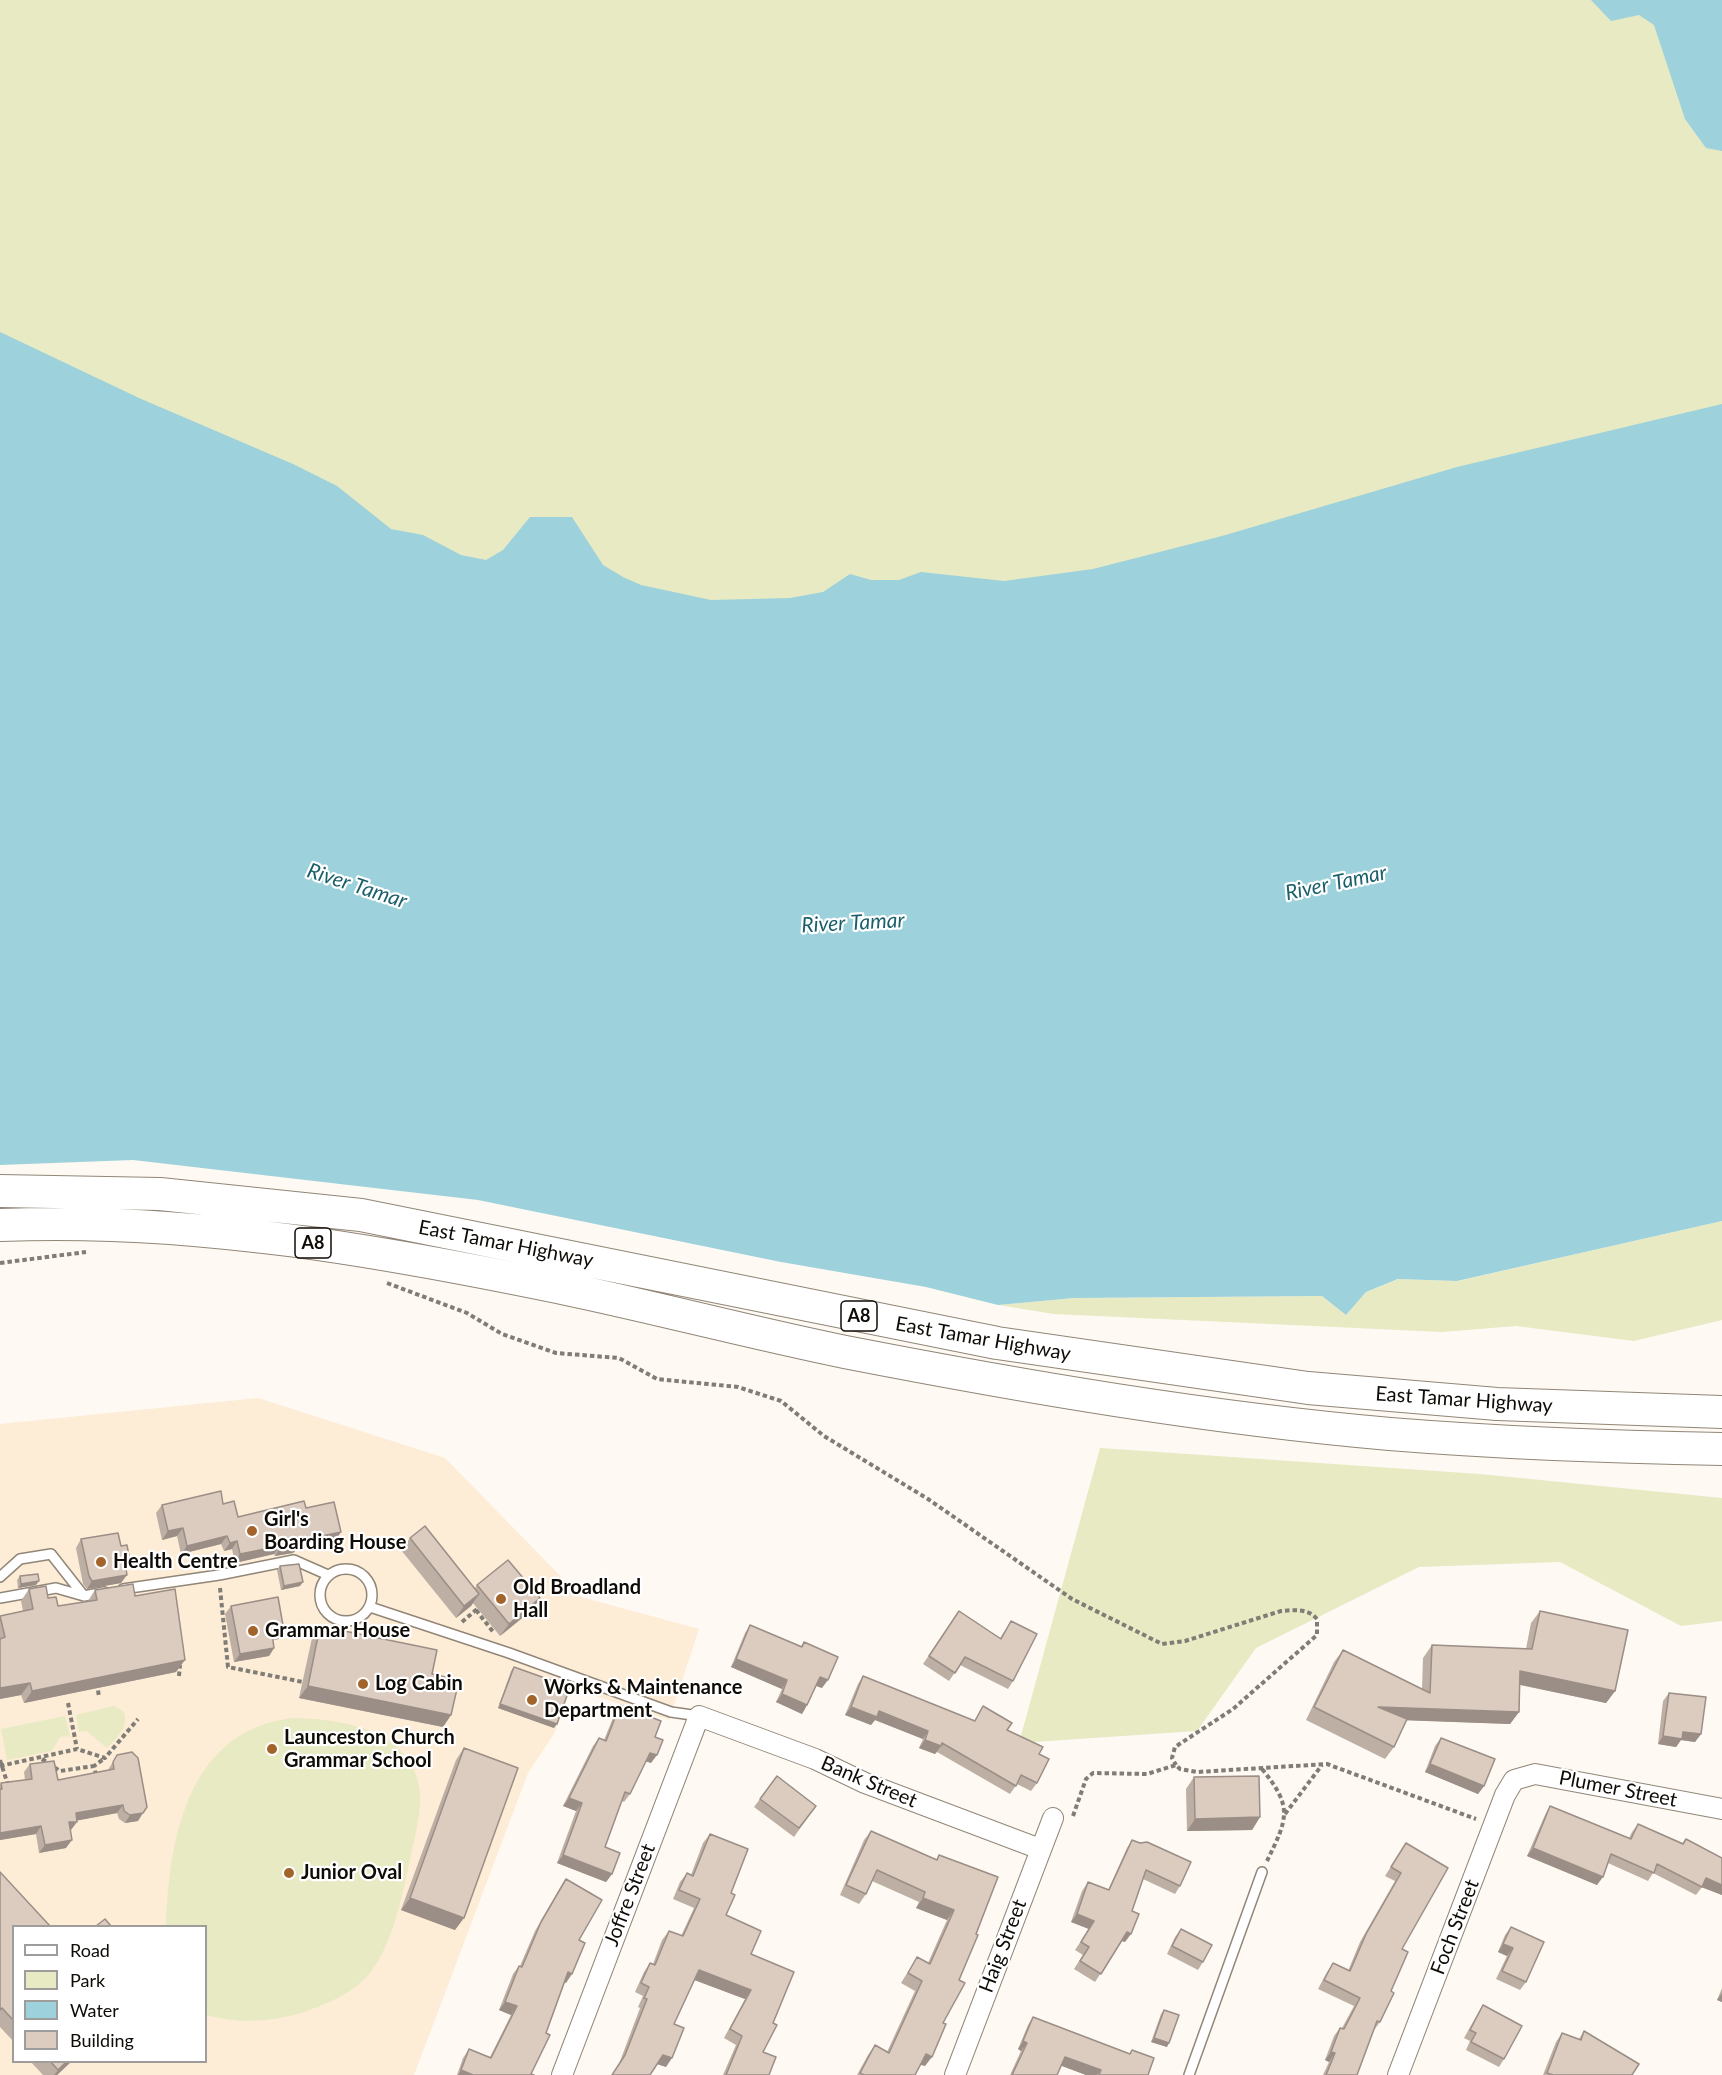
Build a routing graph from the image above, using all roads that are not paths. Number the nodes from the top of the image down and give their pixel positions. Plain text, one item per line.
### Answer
1 (0, 1191) edge
2 (0, 1225) edge
3 (1722, 1412) edge
4 (1722, 1449) edge
5 (328, 1575) junction
6 (0, 1577) edge
7 (84, 1596) junction
8 (0, 1598) edge
9 (370, 1607) junction
10 (699, 1716) junction
11 (1514, 1780) joint
12 (1722, 1809) edge
13 (1062, 1821) road end
14 (1040, 1849) junction
15 (1262, 1872) road end
16 (562, 2075) edge
17 (955, 2075) edge
18 (1189, 2075) edge
19 (1398, 2075) edge

1 - 3 highway, East Tamar Highway / A8
2 - 4 highway, East Tamar Highway / A8
5 - 7 lane
5 - 9 lane
5 - 9 lane
6 - 7 lane
7 - 8 lane
9 - 10 lane
10 - 14 street, Bank Street
10 - 16 street, Joffre Street
11 - 12 street, Plumer Street
11 - 19 street, Foch Street
13 - 14 street, Haig Street
14 - 17 street, Haig Street
15 - 18 lane

